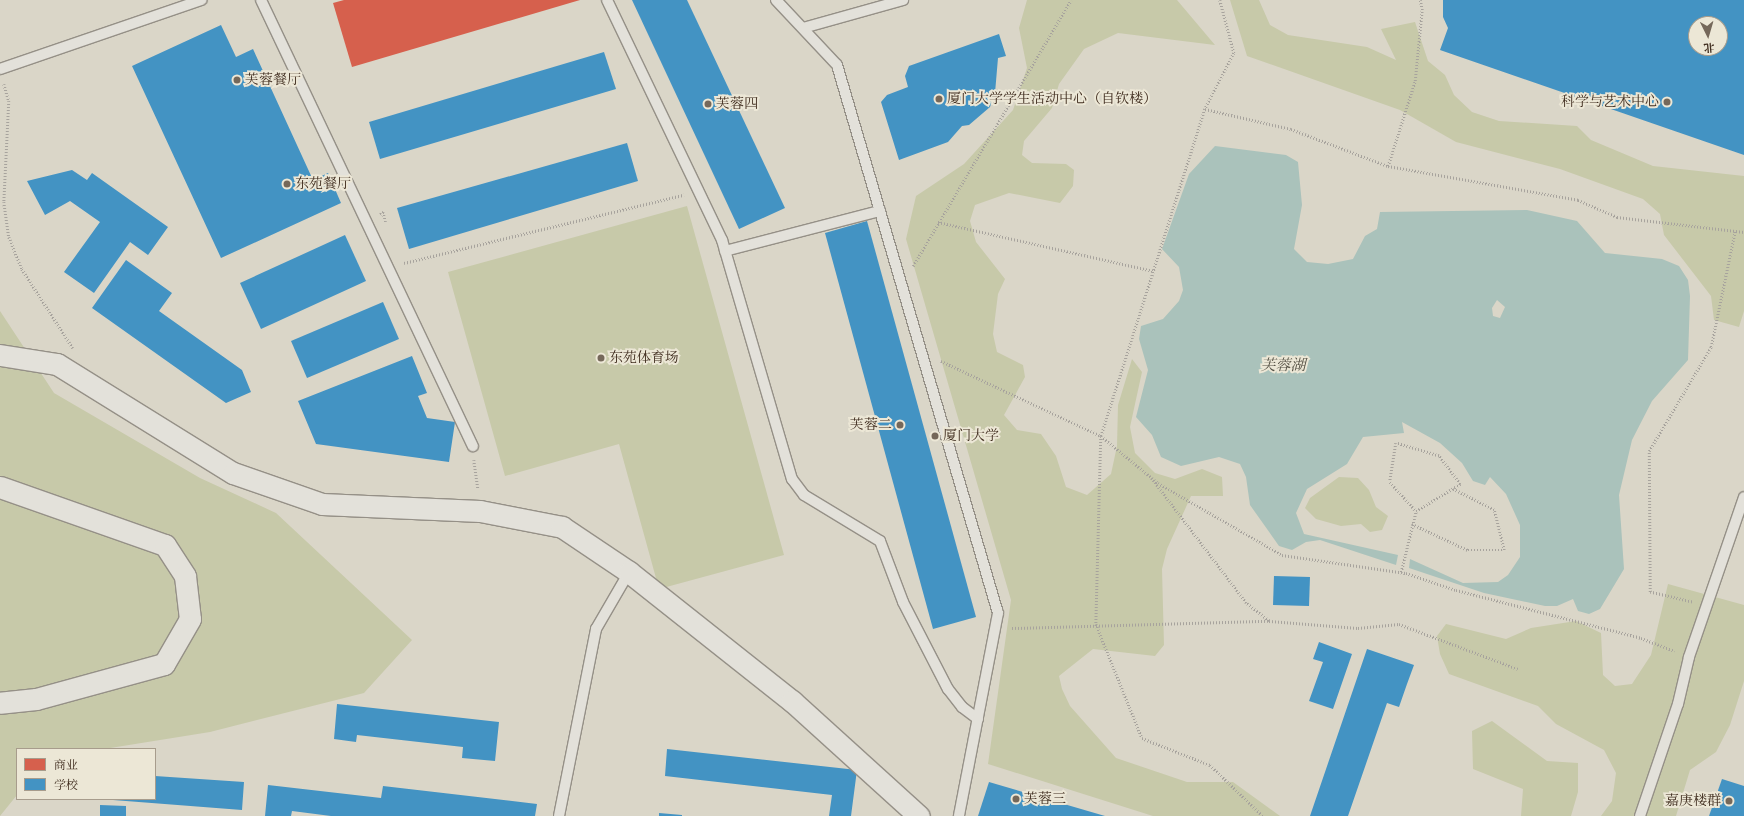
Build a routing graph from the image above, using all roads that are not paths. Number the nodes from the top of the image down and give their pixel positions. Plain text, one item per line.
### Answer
1 (202, 0) edge
2 (261, 0) edge
3 (607, 0) edge
4 (776, 0) edge
5 (903, 0) edge
6 (803, 28) junction
7 (0, 69) edge
8 (880, 211) junction
9 (725, 251) junction
10 (0, 355) edge
11 (473, 446) road end
12 (0, 487) edge
13 (1744, 497) edge
14 (629, 572) junction
15 (0, 703) edge
16 (978, 719) junction
17 (559, 816) edge
18 (919, 816) edge
19 (959, 816) edge
20 (1640, 816) edge

1 - 7 lane
2 - 11 lane
3 - 9 lane
4 - 6 lane
5 - 6 lane
6 - 8 lane
8 - 9 lane
8 - 16 lane
9 - 16 lane
10 - 14 street
12 - 15 street
13 - 20 lane
14 - 17 lane
14 - 18 street
16 - 19 lane

